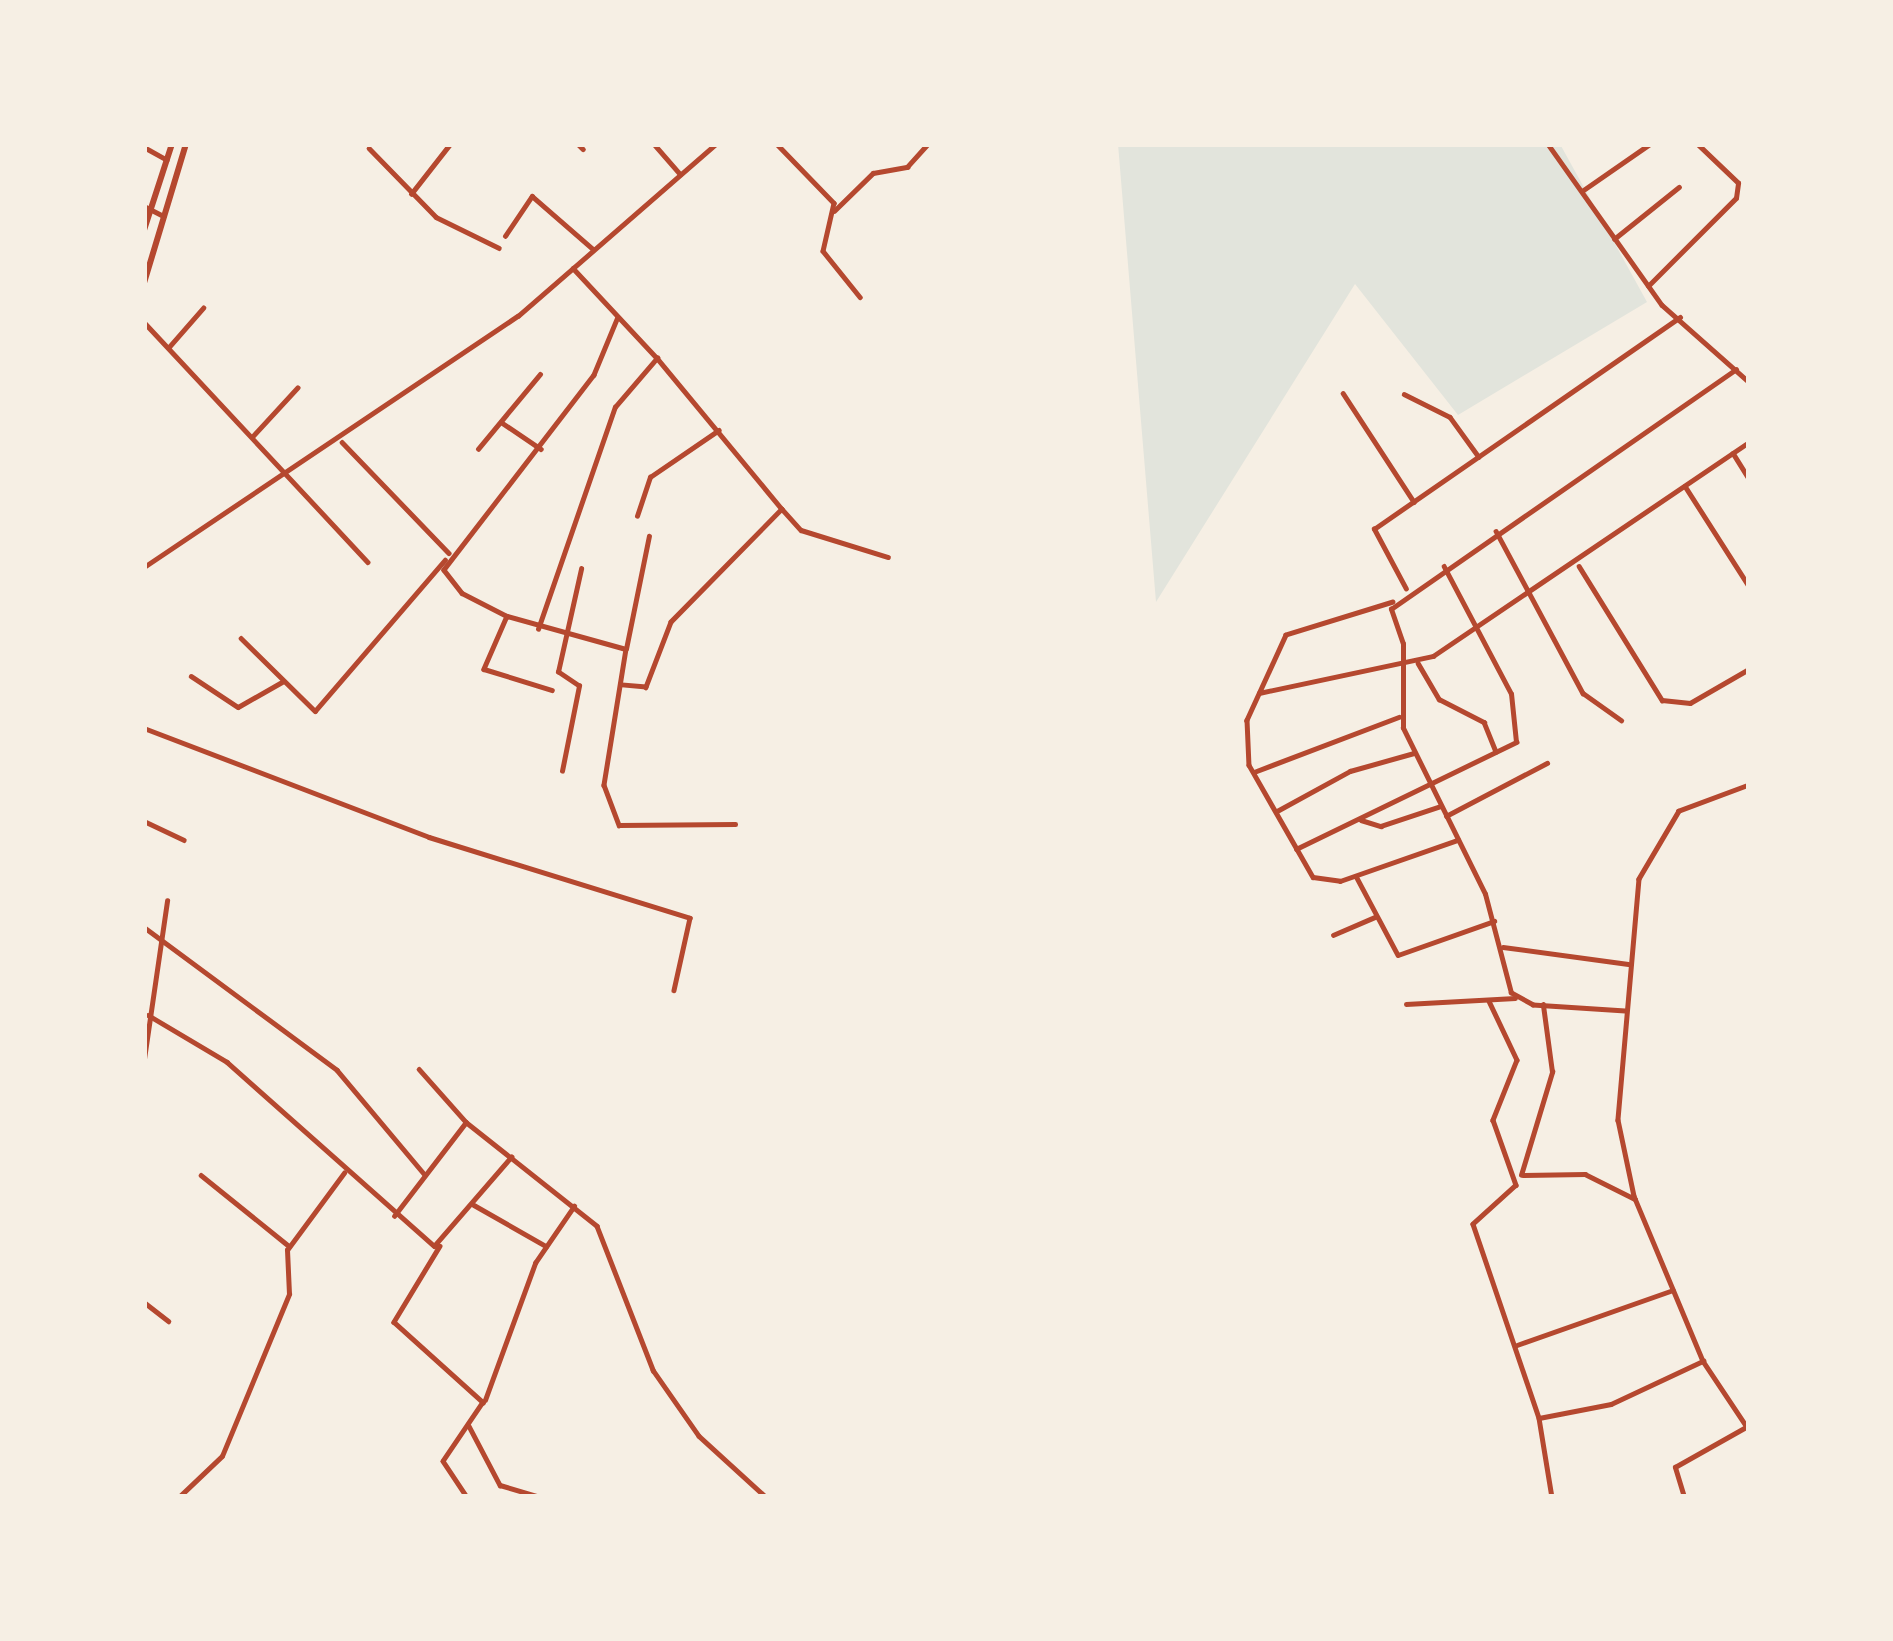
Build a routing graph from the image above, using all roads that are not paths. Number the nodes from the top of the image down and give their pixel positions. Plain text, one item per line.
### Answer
1 (450, 144) edge
2 (654, 144) edge
3 (716, 144) edge
4 (777, 144) edge
5 (928, 144) edge
6 (1548, 144) edge
7 (1650, 144) edge
8 (1697, 144) edge
9 (172, 145) edge
10 (144, 147) edge
11 (185, 148) edge
12 (369, 148) dead end
13 (166, 160) junction
14 (680, 174) junction
15 (1679, 187) dead end
16 (1582, 191) junction
17 (411, 194) junction
18 (147, 207) edge
19 (833, 212) junction
20 (164, 216) junction
21 (144, 230) edge
22 (505, 236) dead end
23 (1614, 239) junction
24 (499, 248) dead end
25 (593, 250) junction
26 (573, 268) junction
27 (144, 283) edge
28 (1648, 286) junction
29 (860, 297) dead end
30 (202, 308) dead end
31 (618, 317) junction
32 (1680, 317) junction
33 (144, 322) edge
34 (170, 347) junction
35 (657, 358) junction
36 (1736, 369) junction
37 (540, 374) dead end
38 (1749, 382) edge
39 (297, 388) dead end
40 (1343, 393) dead end
41 (1404, 394) dead end
42 (501, 422) junction
43 (719, 430) junction
44 (252, 438) junction
45 (342, 442) junction
46 (1749, 442) edge
47 (478, 449) dead end
48 (542, 450) junction
49 (1733, 453) junction
50 (1479, 457) junction
51 (286, 470) junction
52 (1749, 479) edge
53 (1685, 486) junction
54 (1414, 502) junction
55 (782, 509) junction
56 (638, 515) dead end
57 (1496, 531) junction
58 (649, 536) dead end
59 (447, 557) junction
60 (888, 557) dead end
61 (368, 562) dead end
62 (1444, 566) junction
63 (1579, 566) junction
64 (144, 567) edge
65 (581, 569) dead end
66 (1749, 586) edge
67 (1406, 589) junction
68 (1530, 595) junction
69 (1393, 602) junction
70 (507, 616) junction
71 (1477, 626) junction
72 (538, 629) junction
73 (564, 637) junction
74 (241, 638) dead end
75 (626, 649) junction
76 (1418, 663) junction
77 (1401, 664) junction
78 (1749, 668) edge
79 (191, 676) dead end
80 (282, 682) junction
81 (622, 685) junction
82 (552, 690) dead end
83 (1259, 693) junction
84 (1400, 717) junction
85 (1621, 721) dead end
86 (144, 728) edge
87 (1414, 753) junction
88 (1496, 754) junction
89 (1547, 763) dead end
90 (562, 771) dead end
91 (1254, 772) junction
92 (1749, 785) edge
93 (1431, 786) junction
94 (1441, 806) junction
95 (1274, 812) junction
96 (1446, 816) junction
97 (1359, 818) junction
98 (144, 821) edge
99 (735, 824) dead end
100 (184, 840) dead end
101 (1458, 840) junction
102 (1295, 850) junction
103 (1356, 877) junction
104 (167, 901) dead end
105 (1376, 917) junction
106 (1494, 921) junction
107 (144, 927) edge
108 (155, 932) junction
109 (1333, 934) dead end
110 (1500, 947) junction
111 (1628, 964) junction
112 (674, 990) dead end
113 (1515, 998) junction
114 (1489, 1001) junction
115 (1406, 1004) dead end
116 (1543, 1005) junction
117 (1625, 1011) junction
118 (148, 1016) junction
119 (144, 1059) edge
120 (419, 1069) dead end
121 (466, 1122) junction
122 (512, 1157) junction
123 (344, 1174) junction
124 (202, 1175) dead end
125 (425, 1175) junction
126 (1518, 1176) junction
127 (1635, 1199) junction
128 (474, 1205) junction
129 (574, 1206) junction
130 (394, 1216) junction
131 (289, 1246) junction
132 (440, 1246) junction
133 (546, 1246) junction
134 (1673, 1290) junction
135 (144, 1302) edge
136 (168, 1321) dead end
137 (1516, 1345) junction
138 (1703, 1361) junction
139 (483, 1402) junction
140 (1539, 1418) junction
141 (469, 1426) junction
142 (1747, 1428) edge
143 (179, 1497) edge
144 (467, 1497) edge
145 (539, 1497) edge
146 (766, 1497) edge
147 (1552, 1497) edge
148 (1684, 1497) edge

1 - 17 street
2 - 14 street
3 - 14 street
4 - 19 street
5 - 19 street
6 - 16 street
7 - 16 street
8 - 28 street
9 - 11 street
9 - 13 main road
10 - 13 street
11 - 20 main road
12 - 17 street
13 - 18 main road
14 - 25 street
15 - 23 street
16 - 23 street
17 - 24 street
18 - 20 street
18 - 21 main road
19 - 29 street
20 - 27 main road
22 - 25 street
23 - 28 street
25 - 26 street
26 - 31 street
26 - 45 street
28 - 32 street
30 - 34 street
31 - 35 street
31 - 48 street
32 - 36 street
32 - 50 street
33 - 34 street
34 - 44 street
35 - 43 street
35 - 72 street
36 - 38 street
36 - 57 street
37 - 42 street
39 - 44 street
40 - 54 street
41 - 50 street
42 - 47 street
42 - 48 street
43 - 55 street
43 - 56 street
44 - 51 street
45 - 51 street
45 - 59 street
46 - 49 street
48 - 59 street
49 - 52 street
49 - 53 street
50 - 54 street
51 - 61 street
51 - 64 street
53 - 63 street
53 - 66 street
54 - 67 street
55 - 60 street
55 - 81 street
57 - 62 street
57 - 68 street
58 - 75 street
59 - 70 street
59 - 80 street
62 - 67 street
62 - 71 street
63 - 68 street
63 - 78 street
65 - 73 street
67 - 69 street
68 - 71 street
68 - 85 street
69 - 77 street
69 - 83 street
70 - 72 street
70 - 82 street
71 - 76 street
71 - 88 street
72 - 73 street
73 - 75 street
73 - 90 street
74 - 80 street
75 - 81 street
76 - 77 street
76 - 88 street
77 - 83 street
77 - 84 street
79 - 80 street
81 - 99 street
83 - 91 street
84 - 87 street
84 - 91 street
86 - 112 street
87 - 93 street
87 - 95 street
88 - 93 street
89 - 96 street
91 - 95 street
92 - 111 street
93 - 94 street
93 - 97 street
94 - 96 street
94 - 97 street
95 - 102 street
96 - 101 street
97 - 102 street
98 - 100 street
101 - 103 street
101 - 106 street
102 - 103 street
103 - 105 street
104 - 108 street
105 - 106 street
105 - 109 street
106 - 110 street
107 - 108 street
108 - 118 street
108 - 125 street
110 - 111 street
110 - 113 street
111 - 117 street
113 - 114 street
113 - 116 street
114 - 115 street
114 - 126 street
116 - 117 street
116 - 126 street
117 - 127 street
118 - 119 street
118 - 123 street
120 - 121 street
121 - 122 street
121 - 125 street
122 - 128 street
122 - 129 street
123 - 130 street
123 - 131 street
124 - 131 street
125 - 130 street
126 - 127 street
126 - 137 street
127 - 134 street
128 - 132 street
128 - 133 street
129 - 133 street
129 - 146 street
130 - 132 street
131 - 143 street
132 - 139 street
133 - 139 street
134 - 137 street
134 - 138 street
135 - 136 street
137 - 140 street
138 - 140 street
138 - 142 street
139 - 141 street
140 - 147 street
141 - 144 street
141 - 145 street
142 - 148 street

